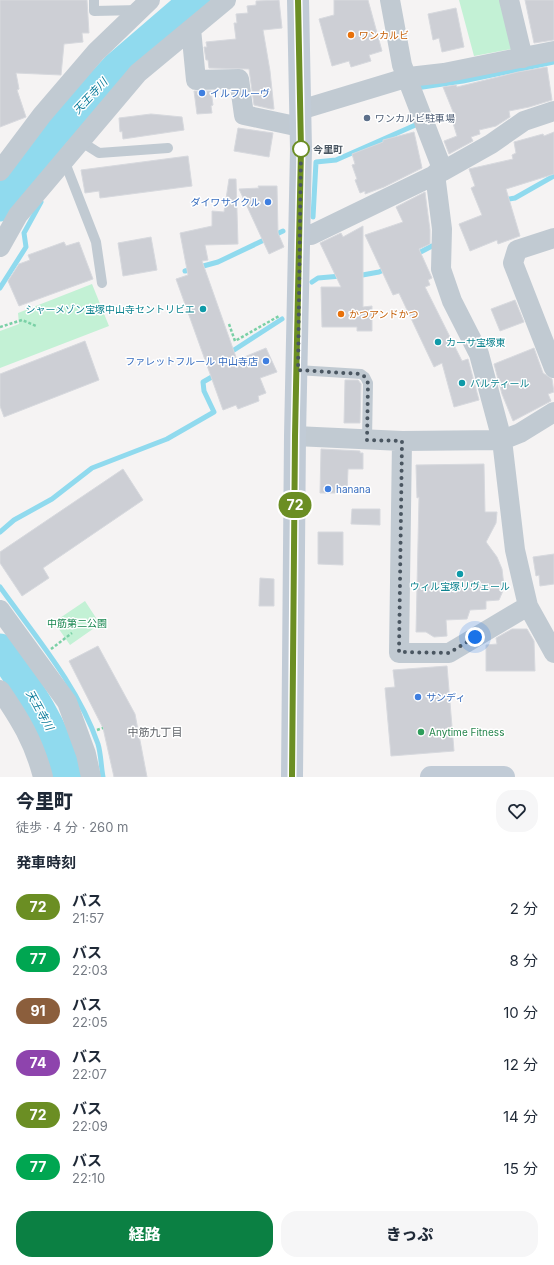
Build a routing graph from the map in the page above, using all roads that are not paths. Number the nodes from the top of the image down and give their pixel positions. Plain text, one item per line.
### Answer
1 (94, 0) edge
2 (226, 0) edge
3 (298, 0) edge
4 (390, 0) edge
5 (510, 0) edge
6 (144, 5) edge
7 (191, 29) junction
8 (554, 51) edge
9 (523, 58) junction
10 (408, 77) junction
11 (554, 111) edge
12 (300, 118) junction
13 (80, 141) junction
14 (168, 148) dead end
15 (64, 160) junction
16 (0, 171) edge
17 (439, 173) junction
18 (300, 234) junction
19 (554, 238) edge
20 (0, 247) edge
21 (102, 283) dead end
22 (554, 368) edge
23 (298, 370) junction
24 (554, 412) edge
25 (295, 436) junction
26 (367, 440) junction
27 (502, 440) junction
28 (402, 441) junction
29 (528, 606) junction
30 (0, 610) edge
31 (554, 653) edge
32 (0, 690) edge
33 (43, 777) edge
34 (91, 777) edge
35 (292, 777) edge
36 (431, 777) edge
37 (504, 777) edge

1 - 6 lane
2 - 7 street
3 - 12 street
4 - 10 street
5 - 9 street
6 - 16 street
7 - 12 street
7 - 13 street
8 - 9 street
9 - 10 street
10 - 12 street
10 - 17 street
11 - 17 street
12 - 18 street
13 - 14 lane
13 - 15 street
15 - 20 street
15 - 21 lane
17 - 18 street
17 - 27 street
18 - 23 street
19 - 22 street
23 - 25 street
23 - 26 lane
24 - 27 street
25 - 26 street
25 - 35 street
26 - 28 street
27 - 28 street
27 - 29 street
28 - 29 street
29 - 31 street
30 - 34 street
32 - 33 street
36 - 37 street

